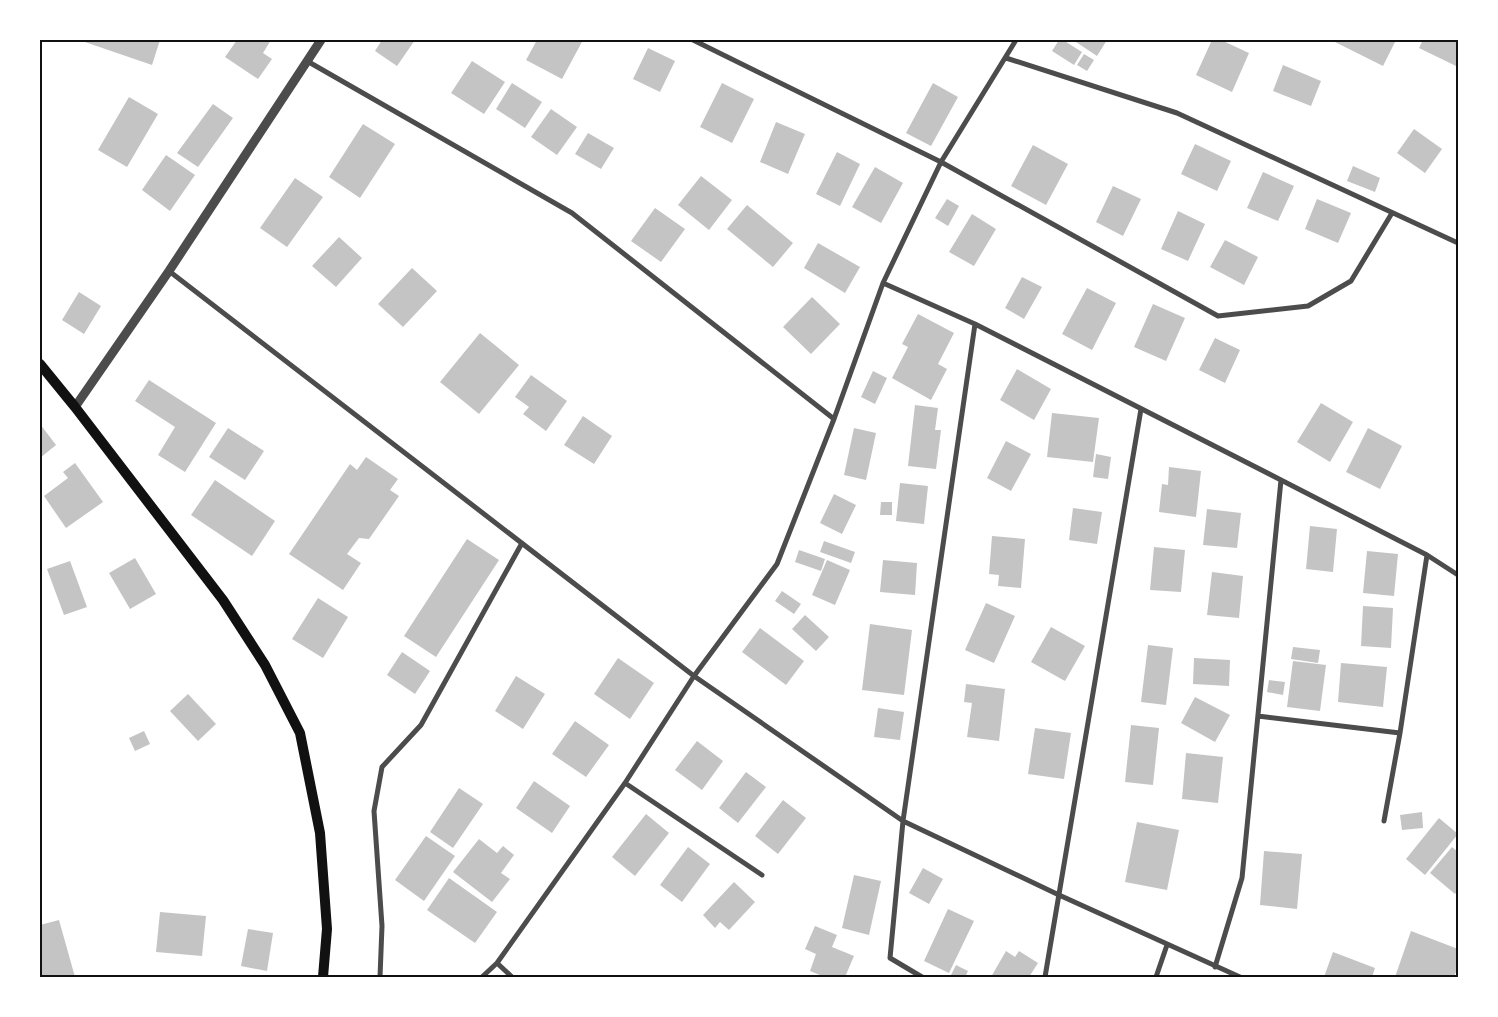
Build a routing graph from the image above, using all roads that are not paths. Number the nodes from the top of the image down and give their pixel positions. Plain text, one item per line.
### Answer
1 (321, 40) edge
2 (693, 40) edge
3 (1016, 40) edge
4 (1006, 58) junction
5 (308, 61) junction
6 (941, 162) junction
7 (1392, 212) junction
8 (1458, 243) edge
9 (169, 271) junction
10 (883, 283) junction
11 (974, 324) junction
12 (40, 364) edge
13 (75, 407) junction
14 (1141, 409) junction
15 (834, 419) junction
16 (1282, 480) junction
17 (522, 543) junction
18 (1427, 555) junction
19 (1458, 575) edge
20 (694, 676) junction
21 (1258, 716) junction
22 (1400, 732) junction
23 (625, 783) junction
24 (903, 821) junction
25 (1384, 821) dead end
26 (762, 876) dead end
27 (1059, 895) junction
28 (1167, 945) junction
29 (497, 963) junction
30 (1215, 967) junction
31 (323, 977) edge
32 (380, 977) edge
33 (482, 977) edge
34 (512, 977) edge
35 (922, 977) edge
36 (1045, 977) edge
37 (1156, 977) edge
38 (1240, 977) edge

1 - 5 street
2 - 6 street
3 - 4 street
4 - 6 street
4 - 7 street
5 - 9 street
5 - 15 street
6 - 7 street
6 - 10 street
7 - 8 street
9 - 13 street
9 - 17 street
10 - 11 street
10 - 15 street
11 - 14 street
11 - 24 street
12 - 13 main road
13 - 31 main road
14 - 16 street
14 - 27 street
15 - 20 street
16 - 18 street
16 - 21 street
17 - 20 street
17 - 32 street
18 - 19 street
18 - 22 street
20 - 23 street
20 - 24 street
21 - 22 street
21 - 30 street
22 - 25 street
23 - 26 street
23 - 29 street
24 - 27 street
24 - 35 street
27 - 28 street
27 - 36 street
28 - 30 street
28 - 37 street
29 - 33 street
29 - 34 street
30 - 38 street

